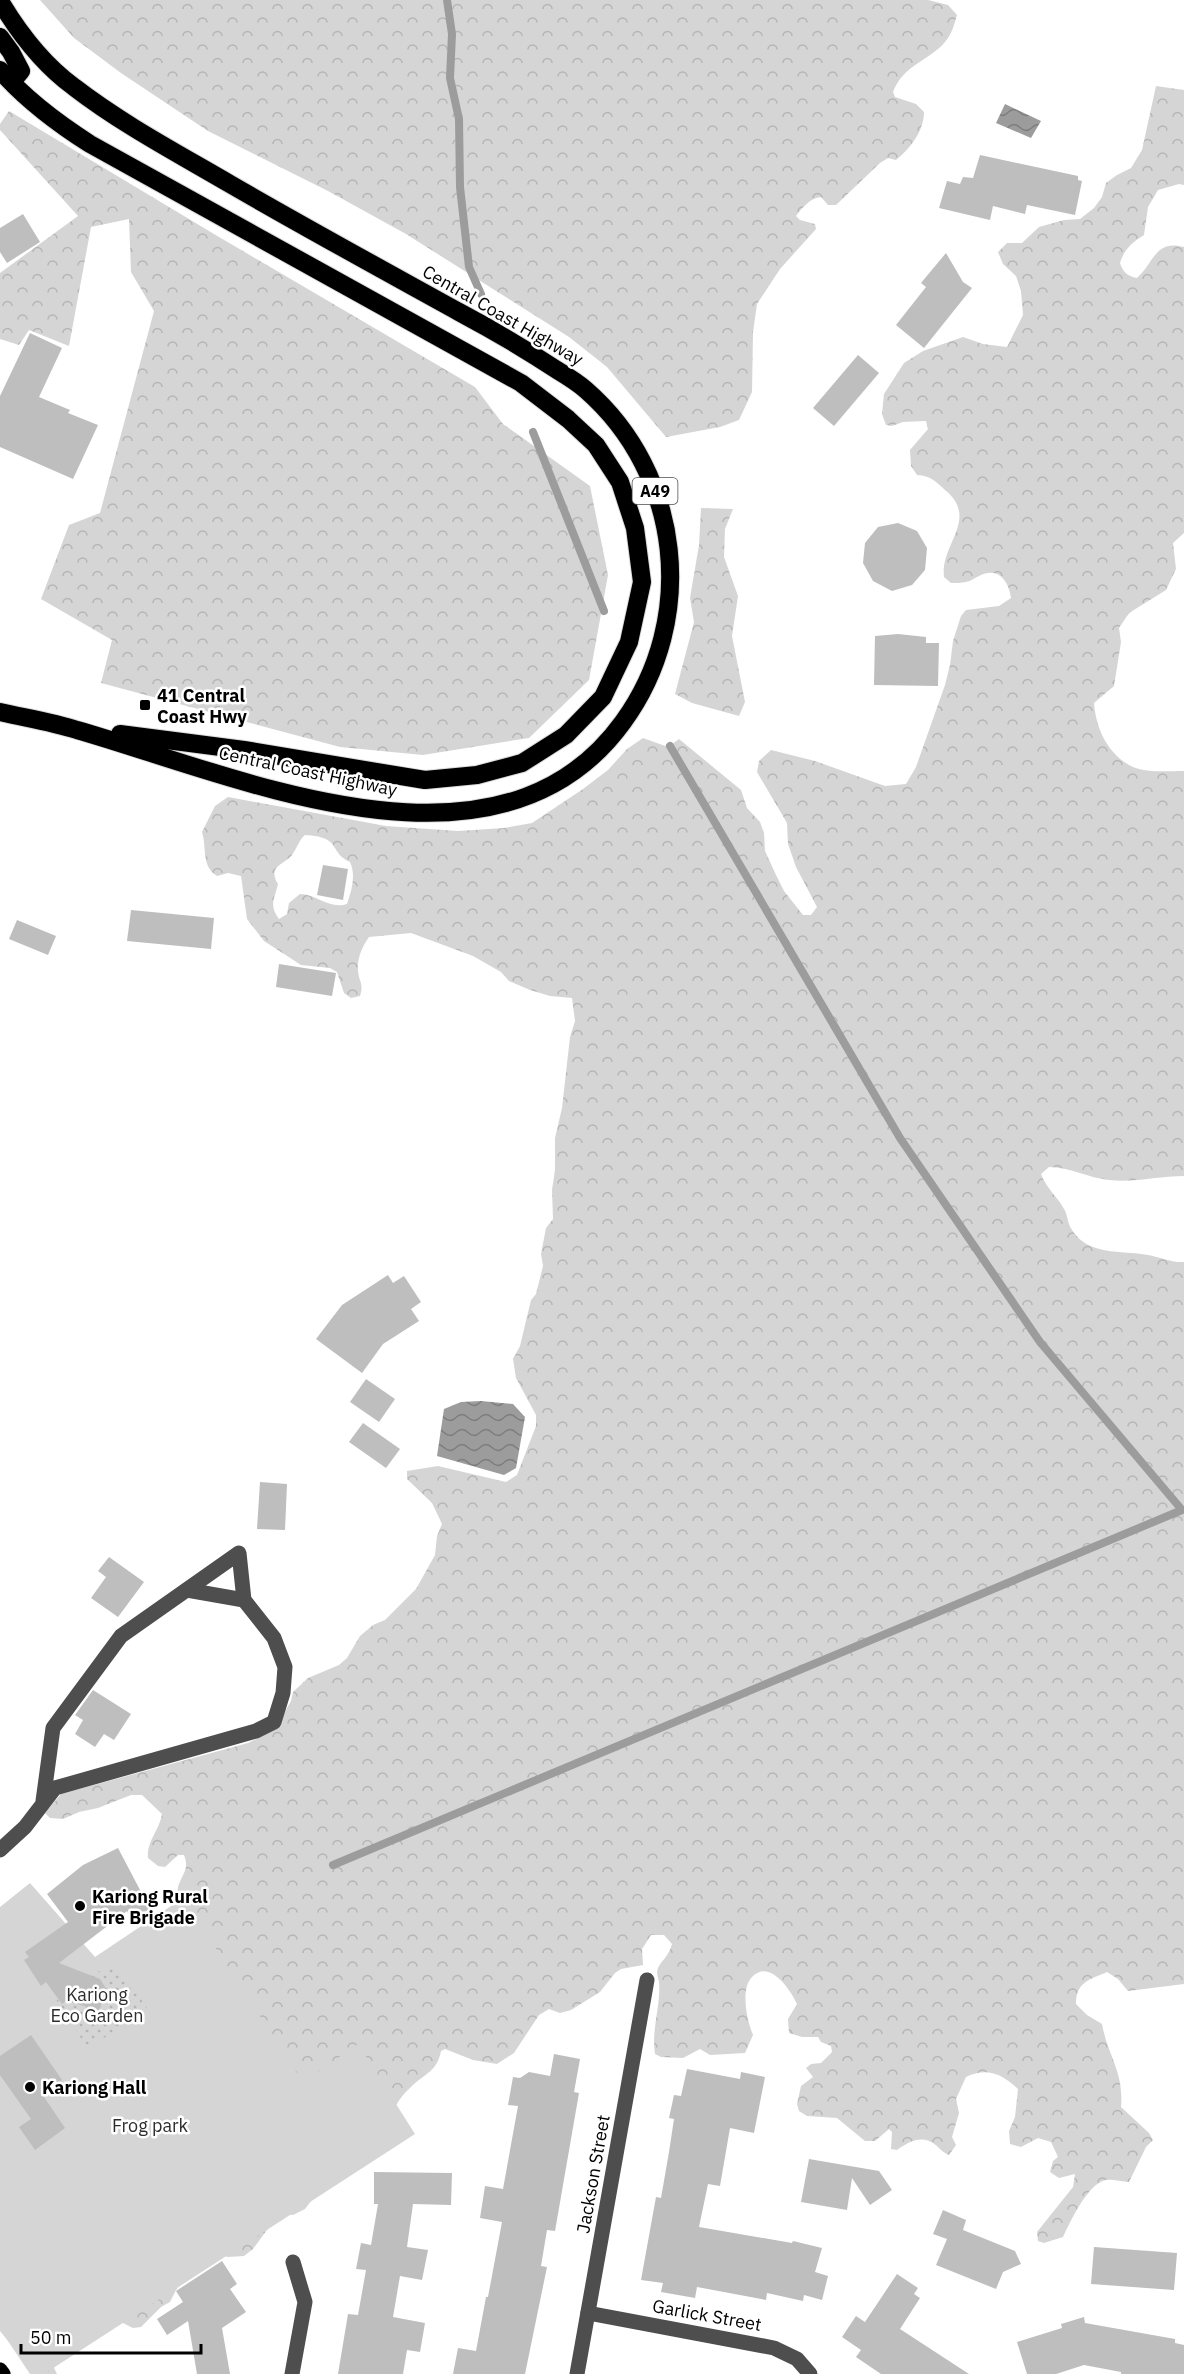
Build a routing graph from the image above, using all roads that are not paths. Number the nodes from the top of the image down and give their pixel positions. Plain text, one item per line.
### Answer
1 (0, 2) edge
2 (0, 37) edge
3 (3, 73) edge
4 (0, 712) edge
5 (74, 729) junction
6 (187, 1590) junction
7 (244, 1600) junction
8 (43, 1801) junction
9 (0, 1850) edge
10 (647, 1980) dead end
11 (293, 2262) dead end
12 (588, 2313) junction
13 (0, 2370) edge
14 (3, 2374) edge
15 (292, 2374) edge
16 (577, 2374) edge
17 (810, 2374) edge

1 - 5 highway, Central Coast Highway / A49
2 - 3 highway
3 - 5 highway, Central Coast Highway / A49
4 - 5 highway, Central Coast Highway / A49
6 - 7 street
6 - 7 street
6 - 8 street
7 - 8 street
8 - 9 street
10 - 12 street, Jackson Street
11 - 15 street
12 - 16 street, Jackson Street
12 - 17 street, Garlick Street
13 - 14 main road

